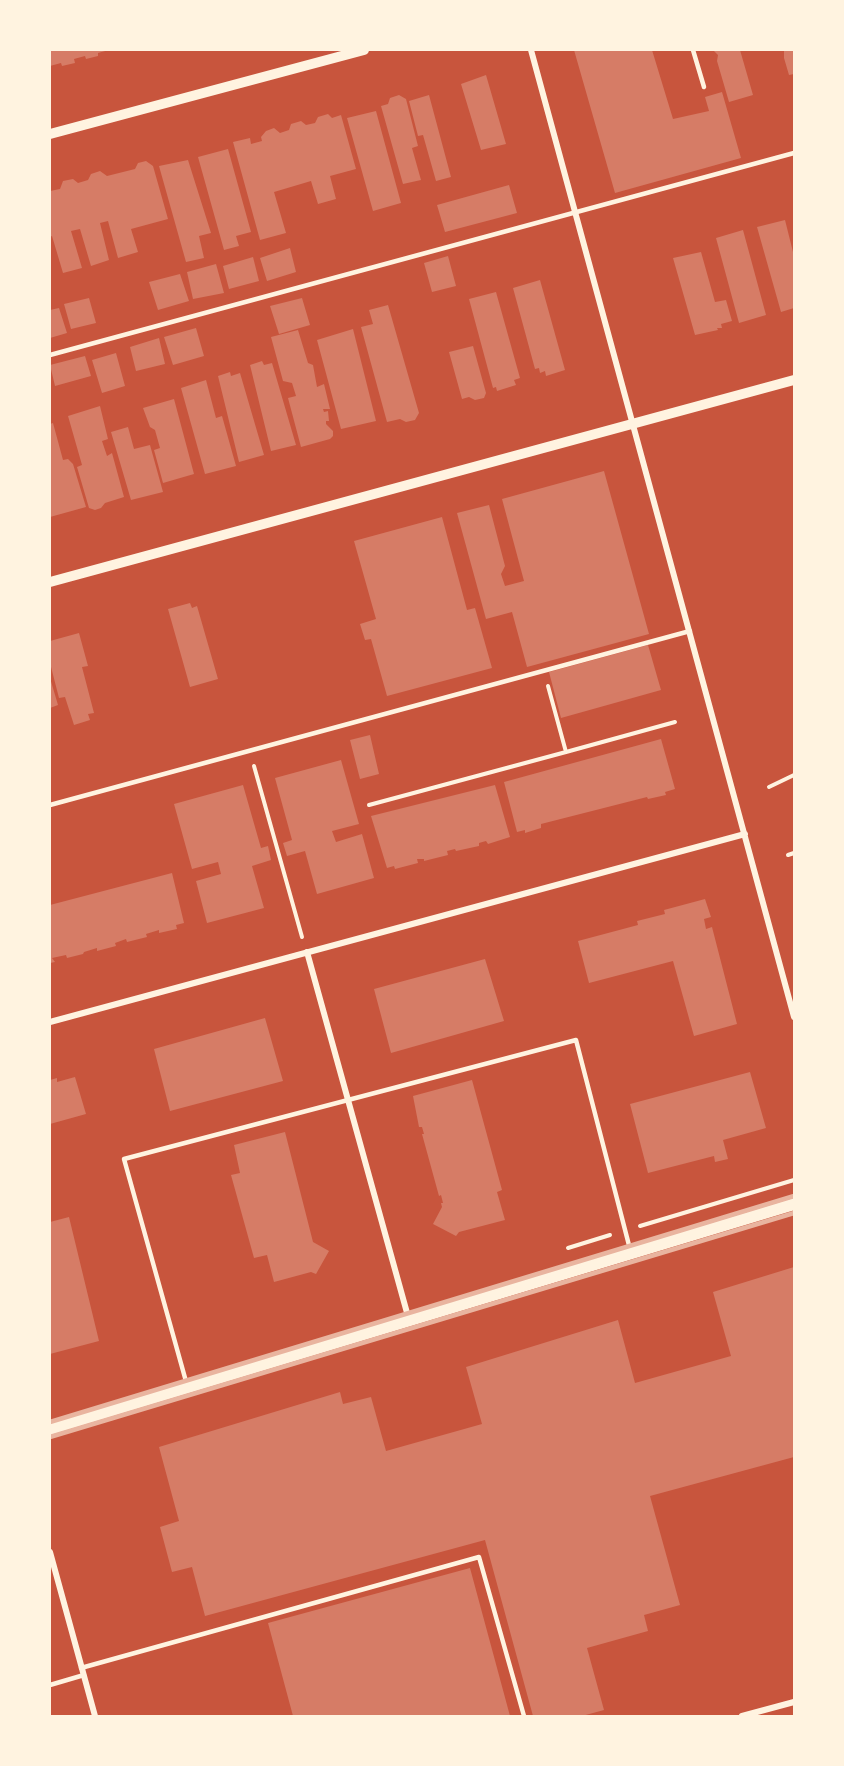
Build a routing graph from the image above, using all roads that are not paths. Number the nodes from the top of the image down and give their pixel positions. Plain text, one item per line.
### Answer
1 (364, 50) edge
2 (531, 50) edge
3 (693, 50) edge
4 (704, 87) dead end
5 (50, 134) edge
6 (795, 153) edge
7 (575, 213) junction
8 (50, 355) edge
9 (795, 380) edge
10 (633, 424) junction
11 (50, 582) edge
12 (690, 631) junction
13 (50, 805) edge
14 (745, 834) junction
15 (307, 952) junction
16 (795, 1017) edge
17 (50, 1022) edge
18 (348, 1100) junction
19 (795, 1204) edge
20 (631, 1253) junction
21 (409, 1320) junction
22 (188, 1387) junction
23 (50, 1429) edge
24 (50, 1552) edge
25 (81, 1668) junction
26 (84, 1676) junction
27 (50, 1685) edge
28 (795, 1702) edge
29 (95, 1716) edge
30 (524, 1716) edge
31 (741, 1716) edge

1 - 5 street
2 - 7 street
3 - 4 lane
6 - 7 lane
7 - 8 lane
7 - 10 street
9 - 10 street
10 - 11 street
10 - 12 street
12 - 13 lane
12 - 14 street
14 - 15 street
14 - 16 street
15 - 17 street
15 - 18 street
18 - 20 lane
18 - 21 street
18 - 22 lane
19 - 20 main road
20 - 21 main road
21 - 22 main road
22 - 23 main road
24 - 25 street
25 - 26 street
25 - 30 lane
26 - 27 lane
26 - 29 street
28 - 31 street

